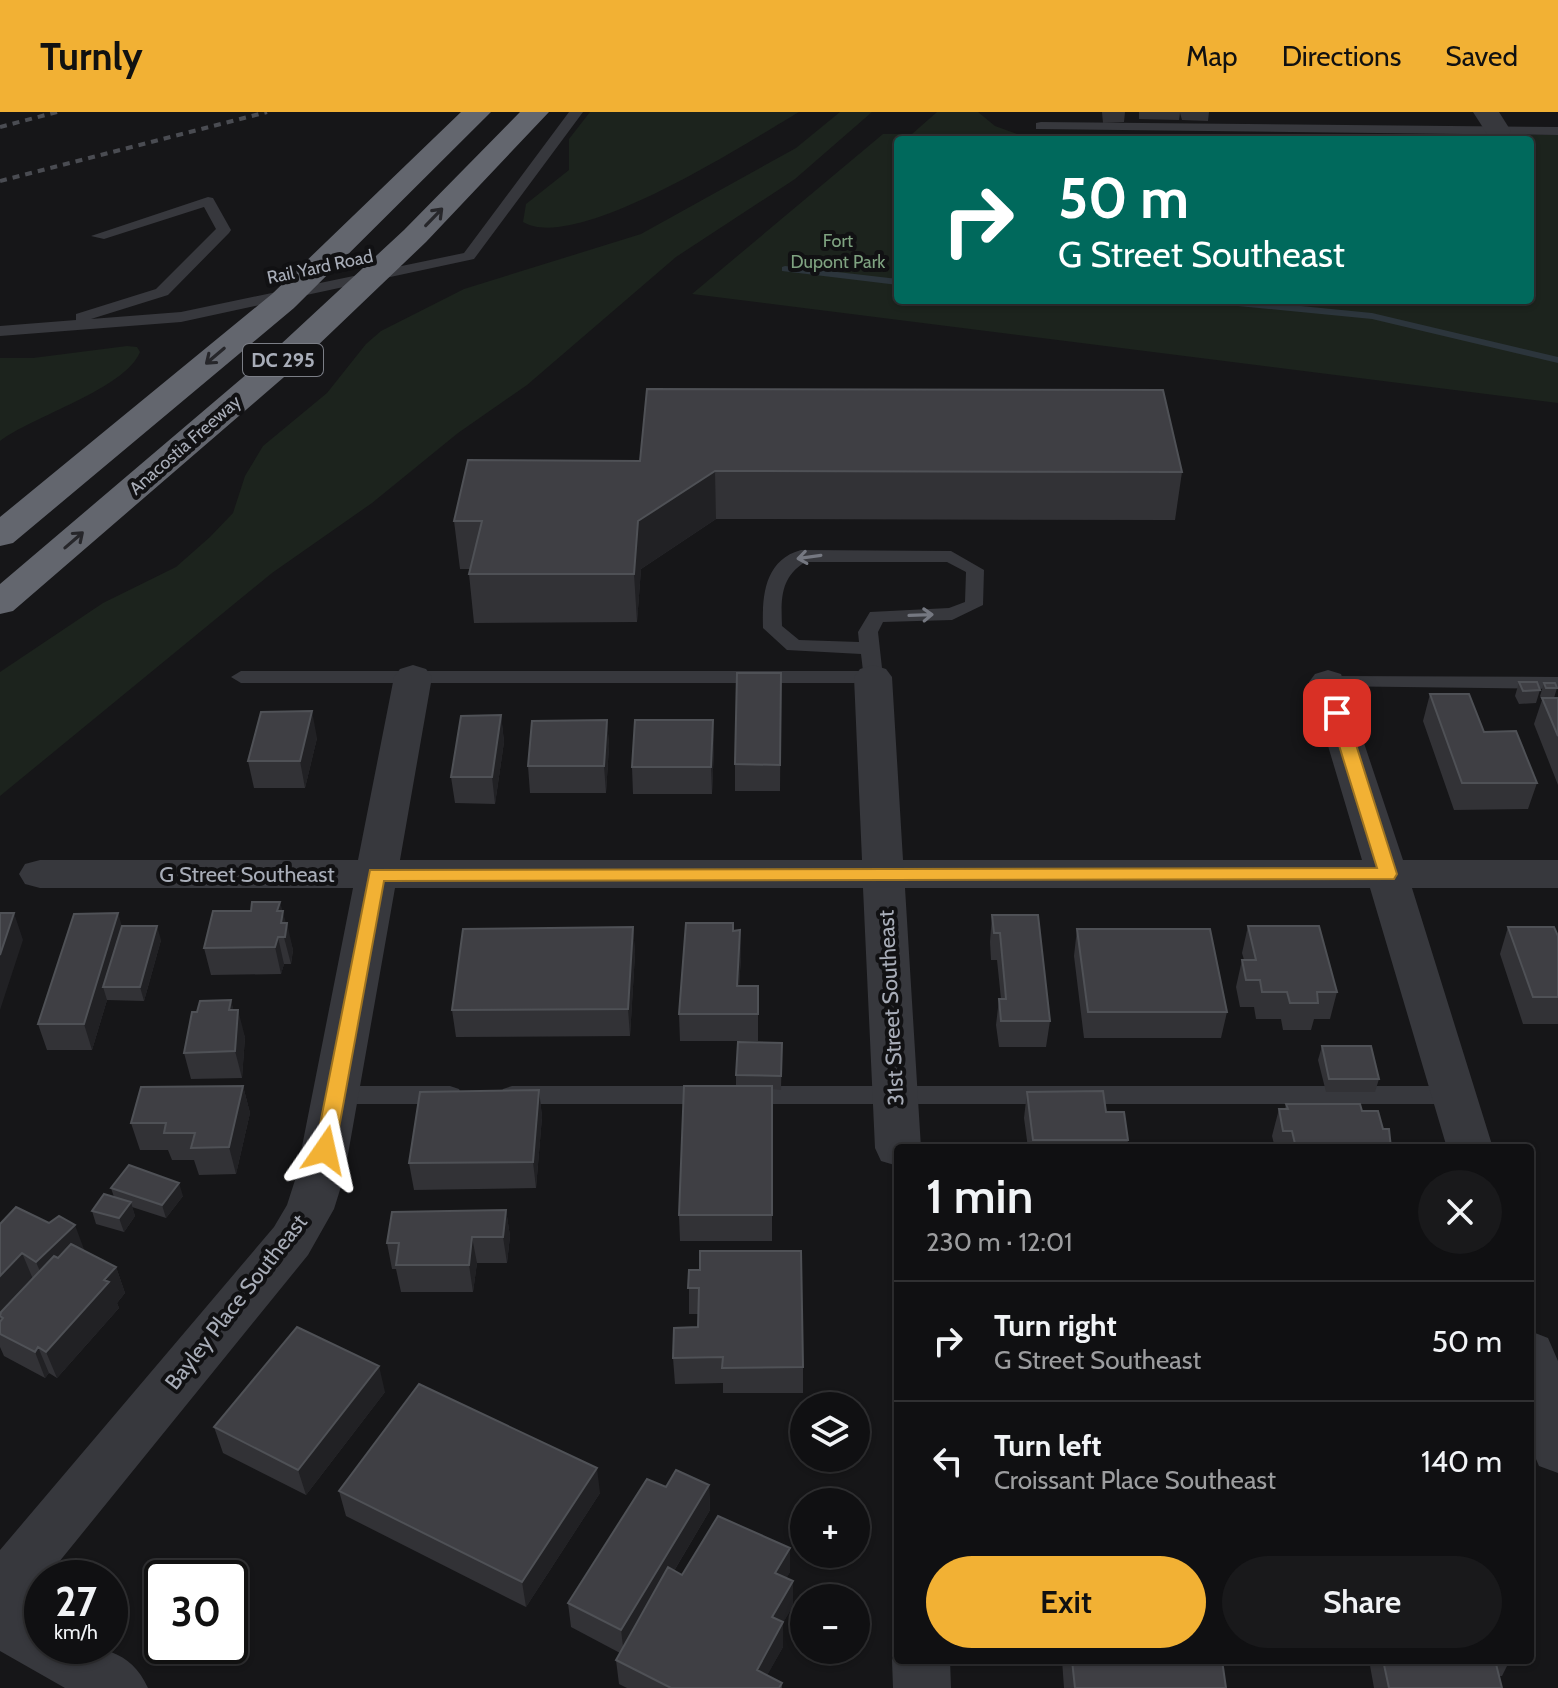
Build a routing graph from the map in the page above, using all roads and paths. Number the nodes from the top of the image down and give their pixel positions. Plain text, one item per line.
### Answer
1 (477, 112) edge
2 (535, 112) edge
3 (576, 112) edge
4 (1492, 122) edge
5 (1041, 126) dead end
6 (1558, 131) edge
7 (99, 236) dead end
8 (39, 330) junction
9 (0, 331) edge
10 (0, 535) edge
11 (7, 597) edge
12 (870, 662) junction
13 (241, 677) dead end
14 (413, 677) junction
15 (1328, 682) joint
16 (1558, 683) edge
17 (40, 874) dead end
18 (376, 874) junction
19 (884, 874) junction
20 (1388, 874) junction
21 (1558, 874) edge
22 (335, 1095) junction
23 (1455, 1095) junction
24 (896, 1096) junction
25 (898, 1144) edge
26 (1469, 1144) edge
27 (1534, 1367) edge
28 (1558, 1450) edge
29 (0, 1592) edge
30 (0, 1621) edge
31 (24, 1634) edge
32 (77, 1664) edge
33 (921, 1664) edge
34 (119, 1688) edge
35 (922, 1688) edge

1 -> 10 highway, DC 295
11 -> 2 highway, Anacostia Freeway / DC 295
3 - 8 lane, Rail Yard Road
4 - 5 lane
4 - 6 lane
7 - 8 lane
8 - 9 lane, Rail Yard Road
12 -> 12 lane
12 - 14 lane
12 - 19 street, 31st Street Southeast
13 - 14 lane
14 - 18 street, Bayley Place Southeast
15 - 16 lane
15 - 20 street
17 - 18 street, G Street Southeast
18 - 19 street, G Street Southeast
18 - 22 street, Bayley Place Southeast
19 - 20 street, G Street Southeast
19 - 24 street, 31st Street Southeast
20 - 21 street, G Street Southeast
20 - 23 street
22 - 24 lane
22 - 29 street, Bayley Place Southeast
23 - 24 lane
23 - 26 street
24 - 25 street, 31st Street Southeast
27 - 28 street
30 - 31 street
32 - 34 street
33 - 35 street

